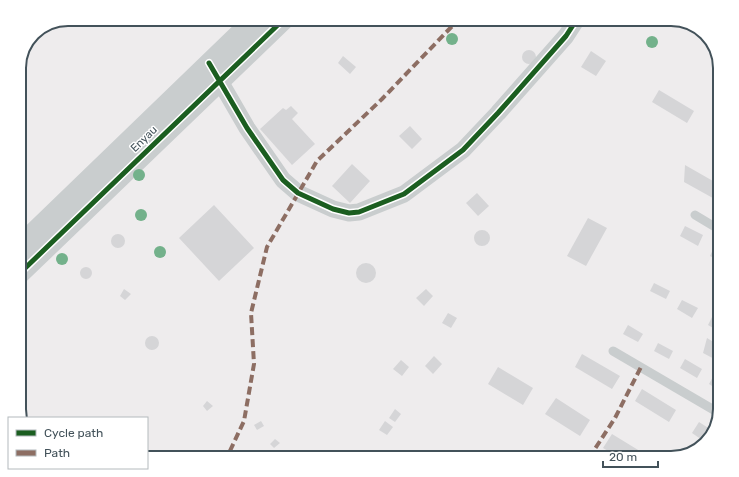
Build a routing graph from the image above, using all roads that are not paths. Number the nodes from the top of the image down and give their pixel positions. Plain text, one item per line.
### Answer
1 (250, 26) edge
2 (275, 26) edge
3 (572, 26) edge
4 (215, 71) junction
5 (695, 215) dead end
6 (713, 226) edge
7 (26, 241) edge
8 (26, 267) edge
9 (613, 351) dead end
10 (713, 409) edge

1 - 4 street, Enyau
2 - 4 street, Enyau
3 - 4 street
4 - 7 street, Enyau
4 - 8 street, Enyau
5 - 6 lane
9 - 10 lane

